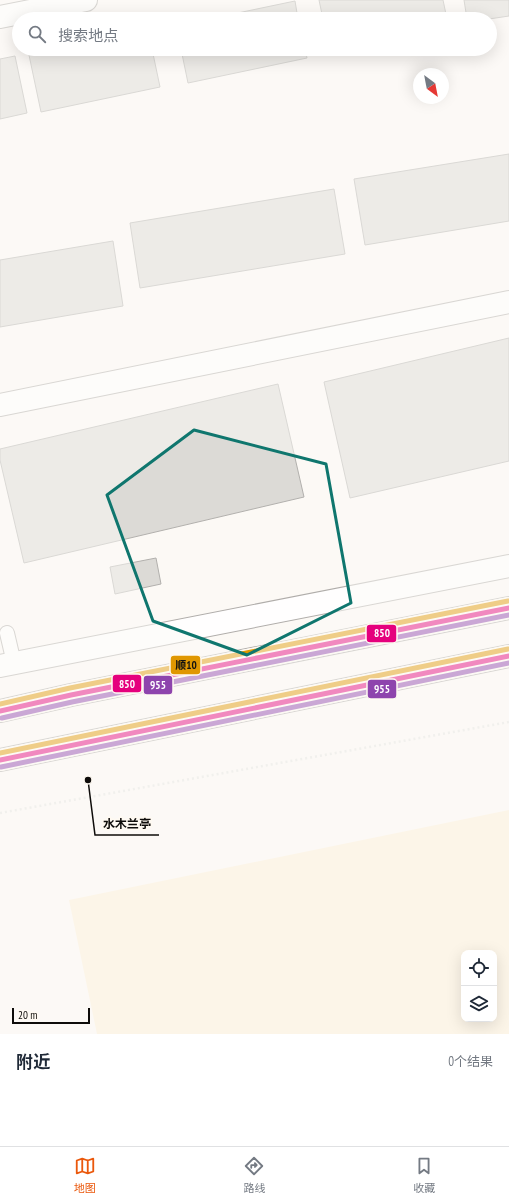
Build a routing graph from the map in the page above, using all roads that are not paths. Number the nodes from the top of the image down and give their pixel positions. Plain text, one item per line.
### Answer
1 (86, 0) edge
2 (25, 12) edge
3 (12, 15) edge
4 (0, 17) edge
5 (509, 302) edge
6 (0, 405) edge
7 (509, 566) edge
8 (509, 608) edge
9 (7, 633) dead end
10 (509, 656) edge
11 (7, 665) edge
12 (0, 711) edge
13 (0, 760) edge

1 - 2 street
3 - 4 street
5 - 6 street
7 - 11 street
8 - 12 street
9 - 11 lane
10 - 13 street

